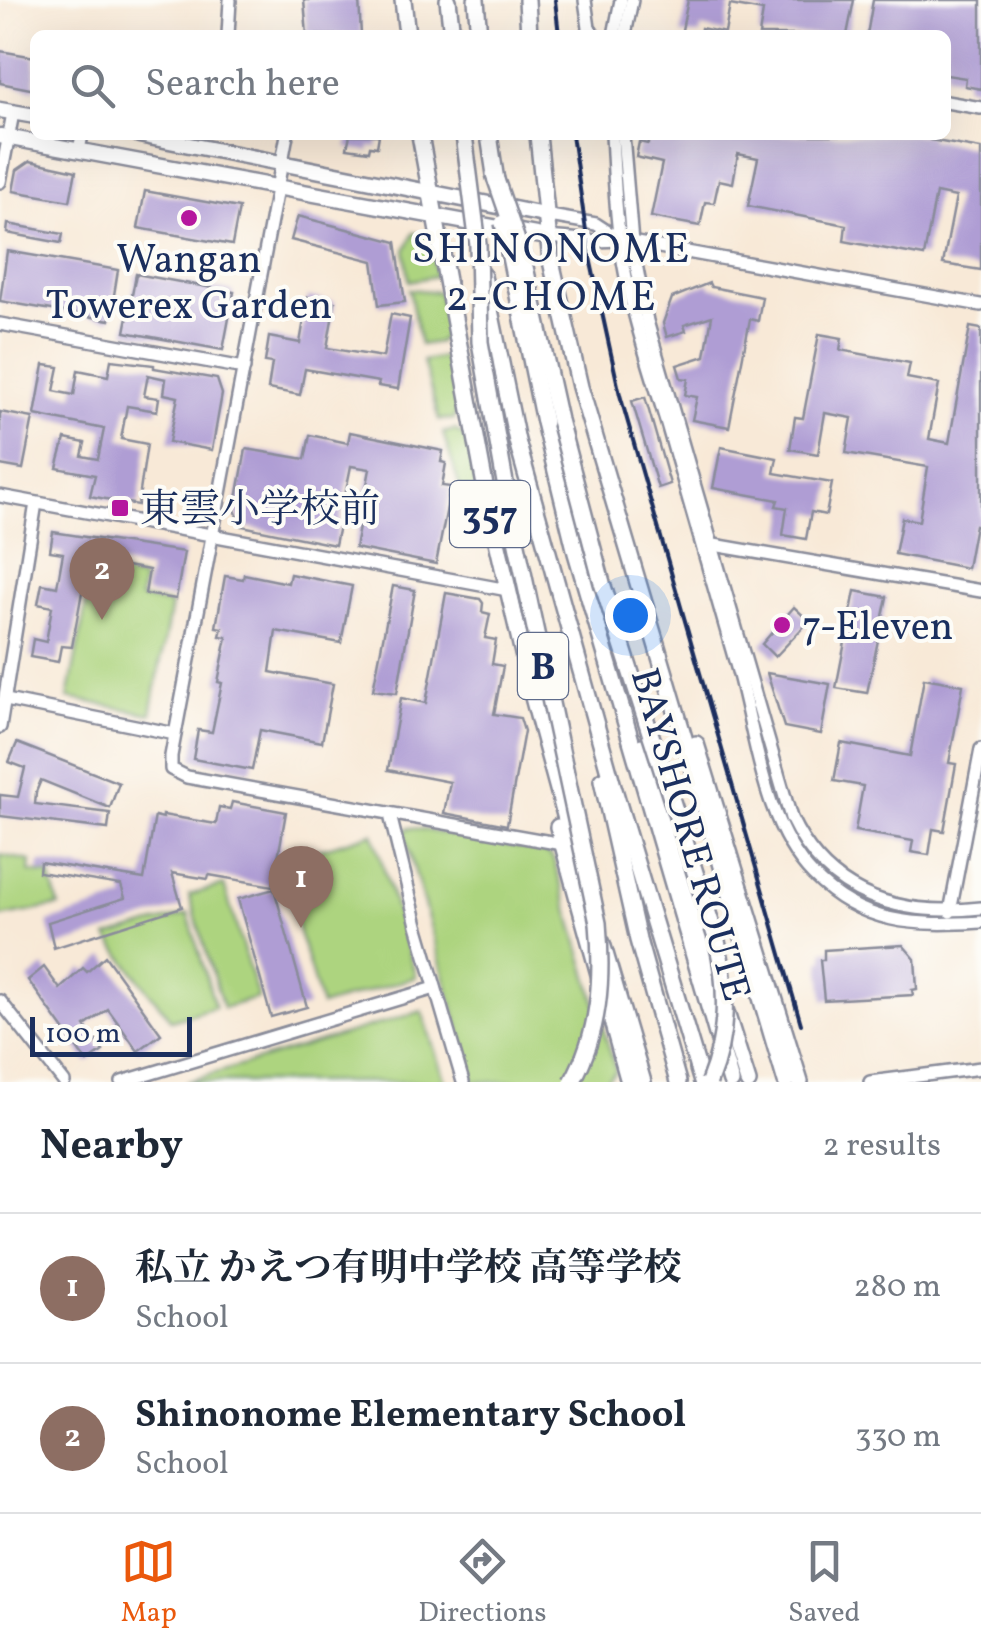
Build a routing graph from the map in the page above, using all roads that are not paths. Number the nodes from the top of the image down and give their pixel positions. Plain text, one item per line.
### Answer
1 (230, 0) edge
2 (403, 0) edge
3 (448, 0) edge
4 (476, 0) edge
5 (486, 0) edge
6 (526, 0) edge
7 (585, 0) edge
8 (621, 0) edge
9 (632, 0) edge
10 (228, 30) edge
11 (406, 30) edge
12 (451, 30) edge
13 (481, 30) edge
14 (483, 30) edge
15 (529, 30) edge
16 (590, 30) edge
17 (615, 30) edge
18 (626, 30) edge
19 (951, 103) edge
20 (981, 108) edge
21 (7, 112) edge
22 (4, 137) edge
23 (30, 139) edge
24 (50, 140) edge
25 (165, 140) edge
26 (286, 140) edge
27 (421, 140) edge
28 (465, 140) edge
29 (490, 140) edge
30 (538, 140) edge
31 (613, 140) edge
32 (623, 140) edge
33 (81, 142) edge
34 (282, 162) junction
35 (494, 174) junction
36 (0, 182) edge
37 (278, 186) junction
38 (429, 192) junction
39 (434, 214) junction
40 (544, 215) junction
41 (547, 236) junction
42 (626, 241) junction
43 (478, 246) junction
44 (981, 304) edge
45 (0, 324) edge
46 (244, 368) junction
47 (0, 496) edge
48 (36, 503) junction
49 (213, 535) junction
50 (714, 545) junction
51 (576, 553) junction
52 (549, 559) junction
53 (508, 590) junction
54 (981, 590) edge
55 (0, 640) edge
56 (14, 643) junction
57 (666, 682) junction
58 (6, 700) junction
59 (534, 701) junction
60 (0, 727) edge
61 (175, 734) junction
62 (981, 749) edge
63 (390, 815) junction
64 (562, 844) junction
65 (981, 908) edge
66 (950, 912) junction
67 (981, 922) edge
68 (435, 988) junction
69 (0, 1001) edge
70 (981, 1068) edge
71 (795, 1079) edge
72 (64, 1082) edge
73 (122, 1082) edge
74 (463, 1082) edge
75 (572, 1082) edge
76 (629, 1082) edge
77 (642, 1082) edge
78 (678, 1082) edge
79 (705, 1082) edge
80 (731, 1082) edge
81 (748, 1082) edge
82 (870, 1082) edge

1 - 10 street
2 - 11 highway
3 - 12 highway
4 - 13 highway
5 - 14 highway
6 - 15 highway
7 - 16 street
8 - 17 street
9 - 18 street
19 - 20 street
21 - 22 street
22 - 23 main road
22 - 36 street
24 - 33 main road
25 - 34 main road
26 - 34 street
27 - 38 highway, 357
28 - 43 highway, BAYSHORE ROUTE / B, bridge
29 - 35 highway, BAYSHORE ROUTE / B, bridge
30 - 40 highway
31 - 42 street
32 - 42 street
33 - 37 main road
34 - 37 street
34 - 38 main road
35 - 51 highway, BAYSHORE ROUTE / B, bridge
35 - 79 highway, bridge
37 - 39 main road
37 - 46 street
38 - 39 highway, 357
38 - 40 main road
39 - 41 main road
39 - 53 highway, 357
40 - 41 highway
40 - 42 street
41 - 42 street
41 - 57 highway
42 - 44 street
42 - 50 street
42 - 67 street
43 - 52 highway, BAYSHORE ROUTE / B, bridge
43 - 75 highway, B, bridge
45 - 46 street
46 - 49 street
47 - 48 street
48 - 49 street
48 - 56 street
49 - 53 street
49 - 61 street
50 - 54 street
50 - 66 street
51 - 80 highway, BAYSHORE ROUTE / B
51 - 81 highway
52 - 78 highway
52 - 79 highway, BAYSHORE ROUTE / B
53 - 59 highway, 357
55 - 56 street
56 - 58 street
57 - 71 highway
57 - 71 highway
58 - 60 street
58 - 61 street
59 - 64 highway
59 - 77 highway, 357
61 - 63 street
62 - 66 street
63 - 64 street
63 - 68 street
64 - 76 highway
65 - 66 street
68 - 73 street
68 - 74 street
69 - 72 street
70 - 82 street

